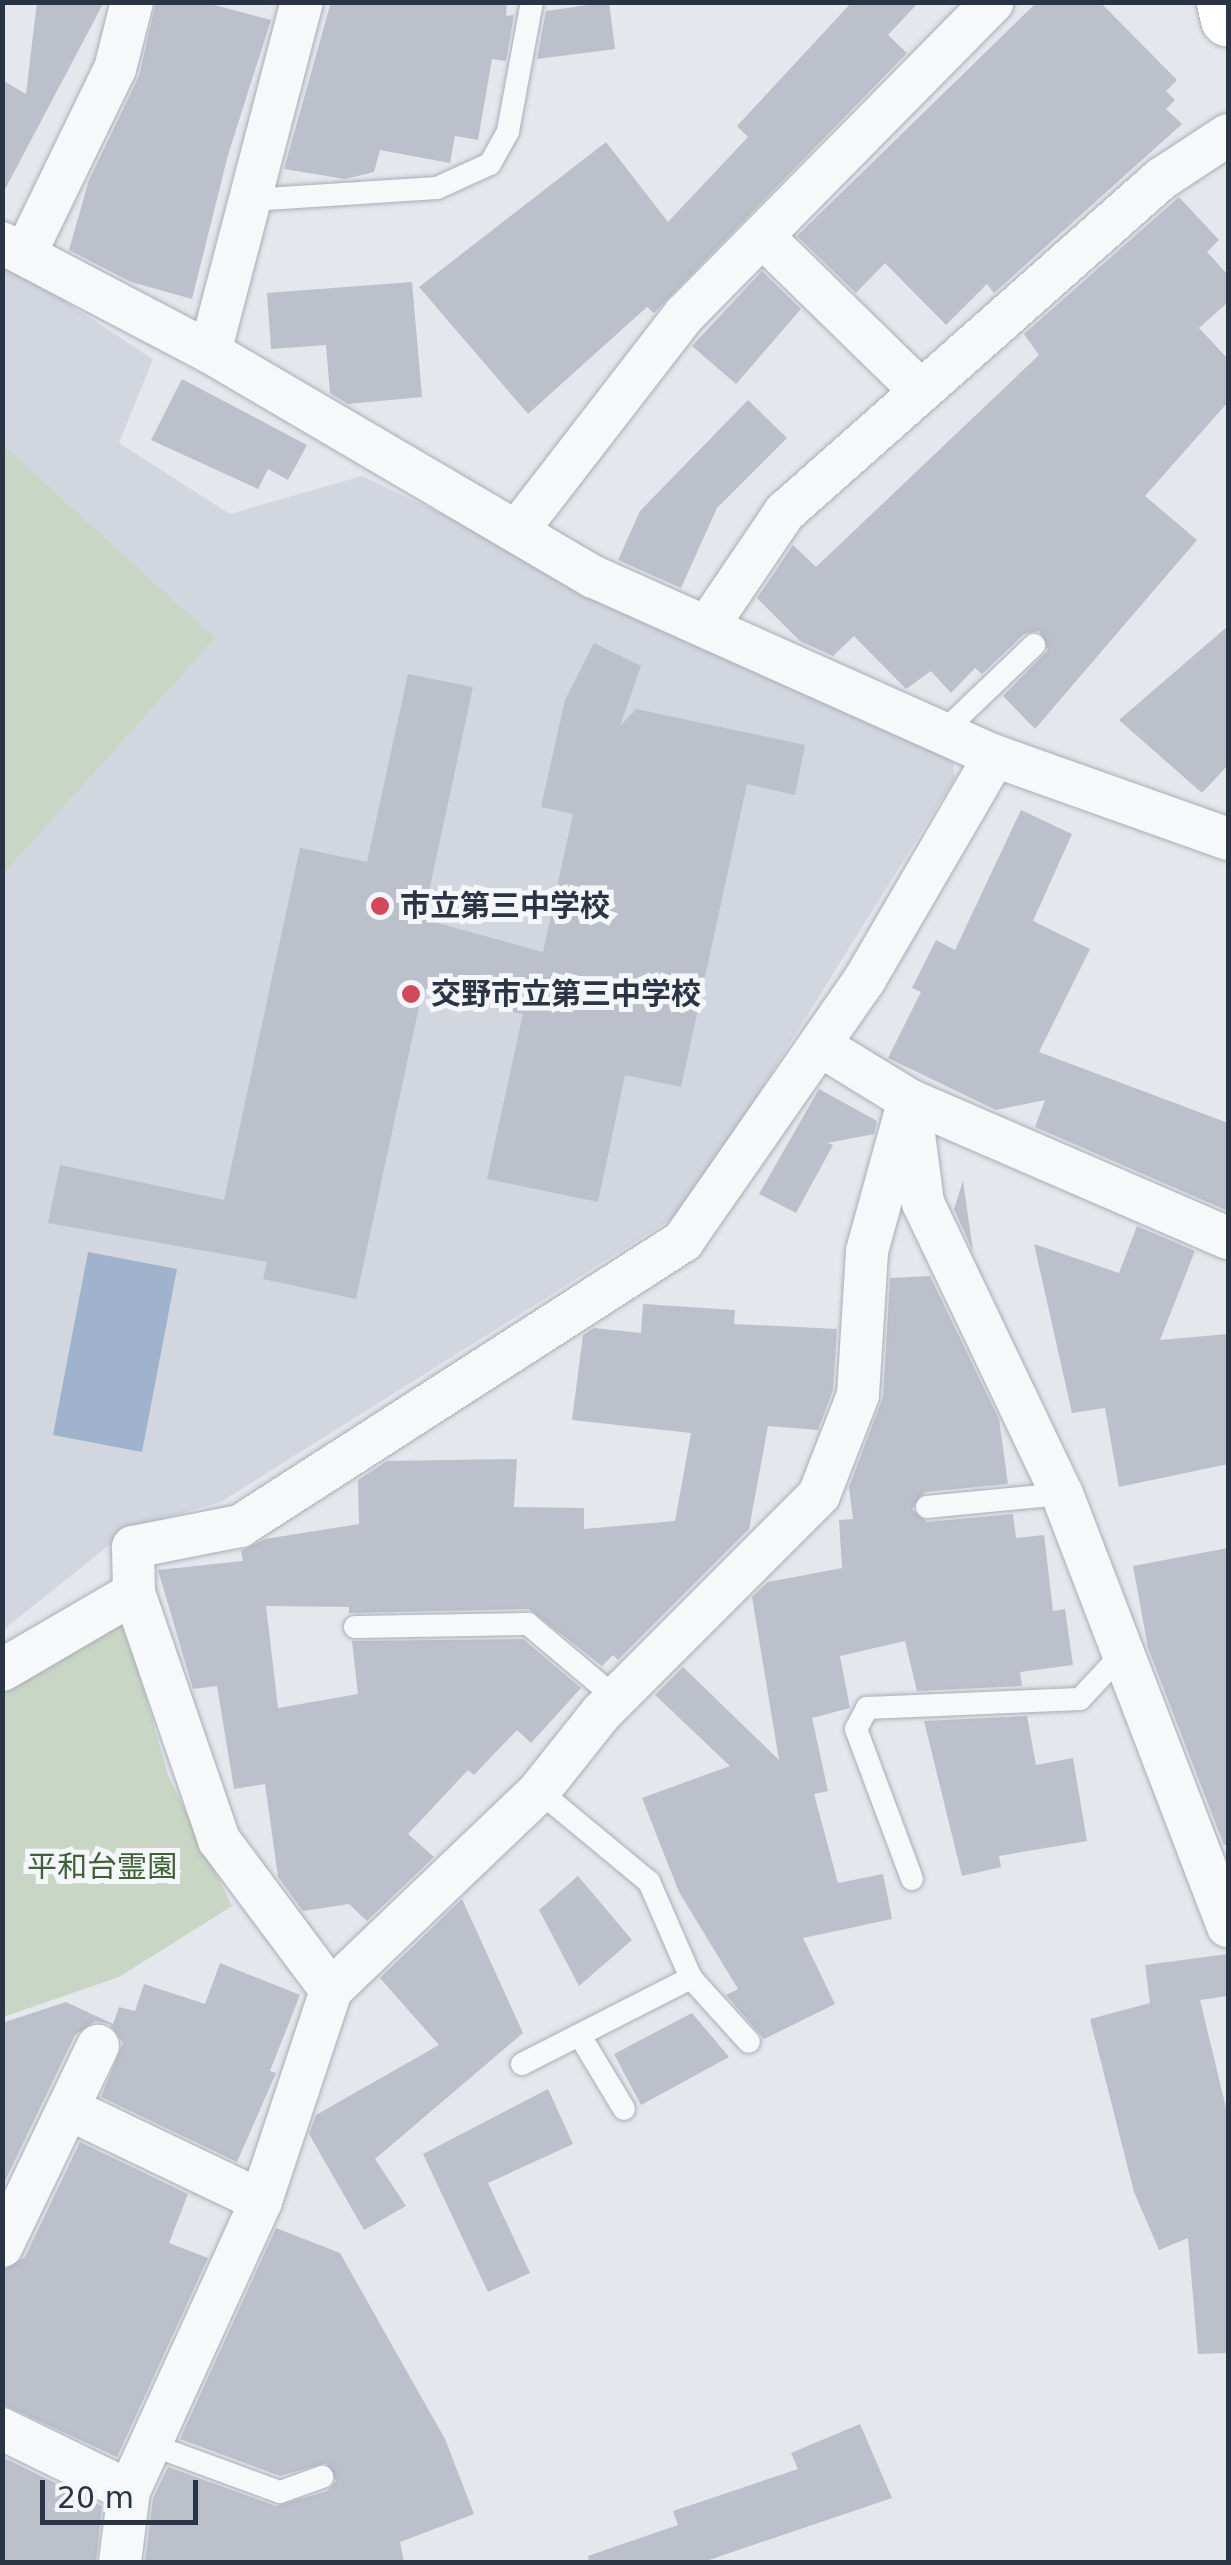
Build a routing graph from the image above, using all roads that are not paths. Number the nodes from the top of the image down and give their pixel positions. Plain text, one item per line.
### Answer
1 (132, 2) edge
2 (302, 2) edge
3 (532, 2) edge
4 (993, 2) edge
5 (1224, 2) edge
6 (1228, 19) edge
7 (1228, 135) edge
8 (250, 200) junction
9 (762, 236) junction
10 (14, 248) edge
11 (210, 352) junction
12 (920, 390) junction
13 (517, 532) junction
14 (707, 627) junction
15 (1034, 645) dead end
16 (943, 732) junction
17 (995, 756) junction
18 (1228, 839) edge
19 (821, 1046) junction
20 (910, 1100) junction
21 (1228, 1238) edge
22 (1062, 1494) junction
23 (927, 1507) dead end
24 (134, 1593) junction
25 (355, 1627) dead end
26 (1122, 1654) junction
27 (2, 1670) edge
28 (616, 1698) junction
29 (539, 1791) junction
30 (912, 1879) dead end
31 (1228, 1921) edge
32 (692, 1978) junction
33 (331, 1990) junction
34 (580, 2036) junction
35 (749, 2042) dead end
36 (98, 2046) dead end
37 (522, 2064) dead end
38 (69, 2109) junction
39 (624, 2109) dead end
40 (261, 2200) junction
41 (2, 2246) edge
42 (2, 2428) edge
43 (152, 2445) junction
44 (322, 2477) dead end
45 (129, 2490) junction
46 (120, 2562) edge

1 - 10 street
2 - 8 street
3 - 8 lane
4 - 9 street
5 - 6 street
7 - 12 street
8 - 11 street
9 - 12 street
9 - 13 street
10 - 11 street
11 - 13 street
12 - 14 street
13 - 14 street
14 - 16 street
15 - 16 lane
16 - 17 street
17 - 18 street
17 - 19 street
19 - 20 street
19 - 24 street
20 - 21 street
20 - 22 street
20 - 28 street
22 - 23 lane
22 - 26 street
24 - 27 street
24 - 33 street
25 - 28 lane
26 - 30 lane
26 - 31 street
28 - 29 street
29 - 32 lane
29 - 33 street
32 - 34 lane
32 - 35 lane
33 - 40 street
34 - 37 lane
34 - 39 lane
36 - 38 street
38 - 40 street
38 - 41 street
40 - 43 street
42 - 45 street
43 - 44 lane
43 - 45 street
45 - 46 street

